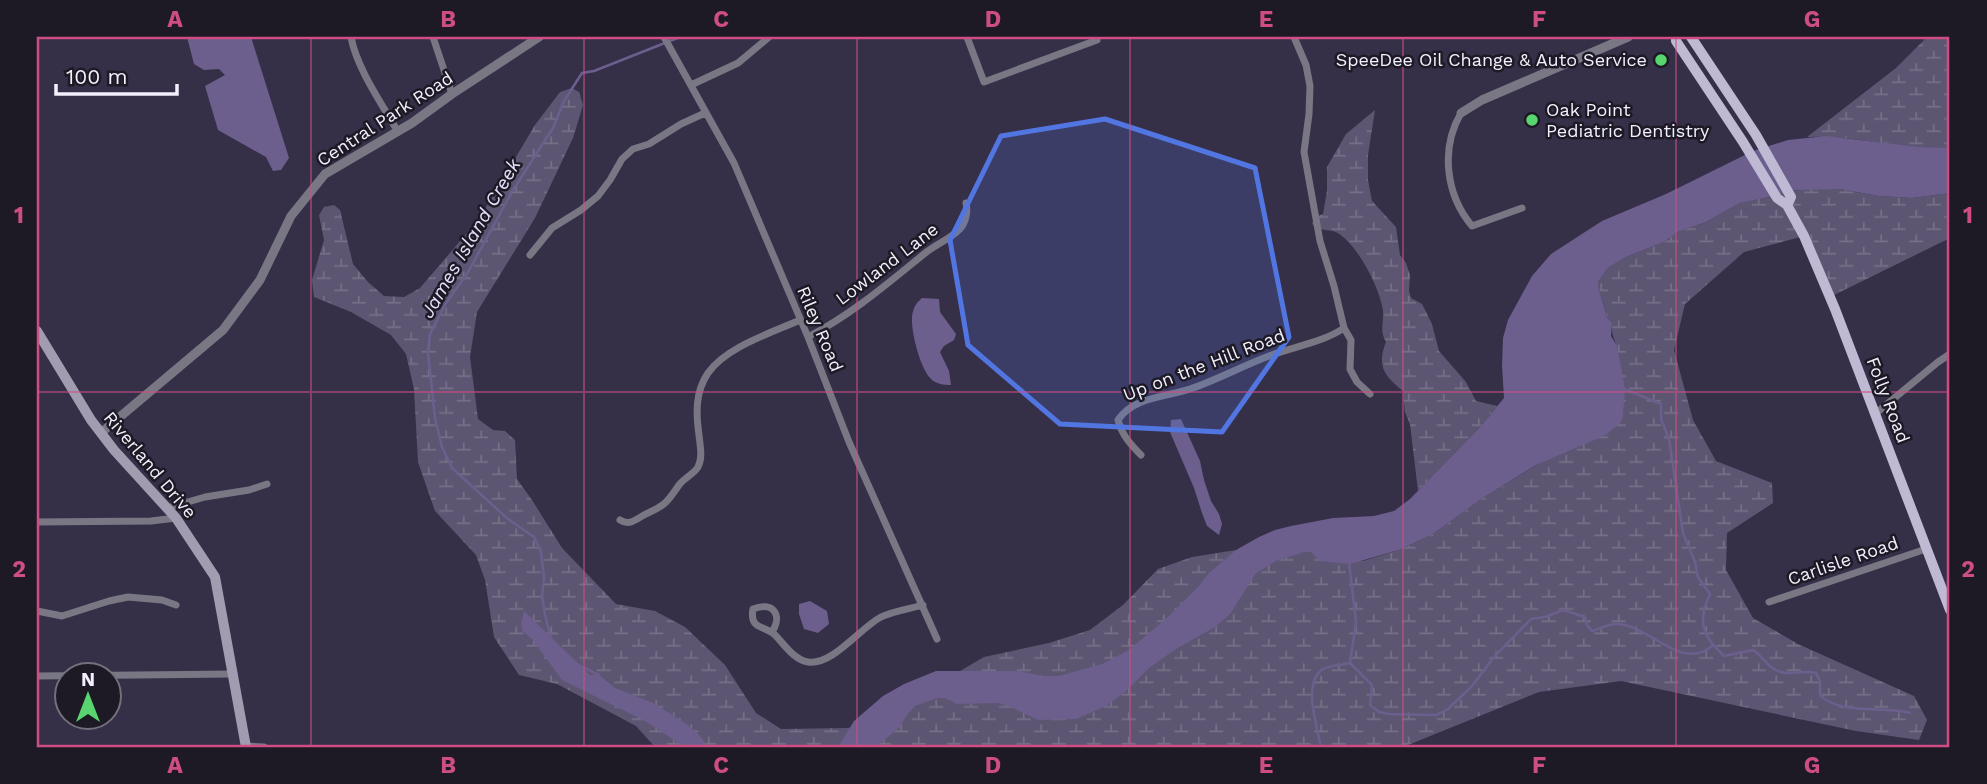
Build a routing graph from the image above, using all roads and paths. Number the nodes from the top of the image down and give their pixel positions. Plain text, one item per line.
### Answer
1 (351, 37) edge
2 (433, 37) edge
3 (539, 37) edge
4 (664, 37) edge
5 (769, 37) edge
6 (967, 37) edge
7 (1096, 37) edge
8 (1294, 37) edge
9 (1628, 37) edge
10 (1676, 37) edge
11 (1691, 37) edge
12 (691, 85) junction
13 (452, 94) junction
14 (705, 113) junction
15 (1461, 113) joint
16 (398, 132) junction
17 (965, 203) dead end
18 (1787, 205) junction
19 (1522, 208) dead end
20 (530, 255) dead end
21 (800, 320) junction
22 (1344, 328) junction
23 (37, 334) edge
24 (808, 337) junction
25 (1950, 356) edge
26 (1370, 394) dead end
27 (1875, 414) junction
28 (102, 432) junction
29 (1141, 455) dead end
30 (267, 484) dead end
31 (167, 508) junction
32 (176, 518) junction
33 (620, 520) dead end
34 (37, 522) edge
35 (1926, 549) junction
36 (1769, 602) dead end
37 (176, 605) dead end
38 (923, 605) junction
39 (1949, 605) edge
40 (37, 611) edge
41 (772, 632) dead end
42 (937, 639) dead end
43 (234, 674) junction
44 (37, 676) edge
45 (246, 747) edge
46 (264, 747) edge

1 - 16 street
2 - 13 street
3 - 13 street, Central Park Road
4 - 12 street, Riley Road
5 - 12 street
6 - 7 street
8 - 22 street
9 - 15 street
10 - 18 main road, Folly Road
11 - 18 main road, Folly Road
12 - 14 street, Riley Road
13 - 16 street, Central Park Road
14 - 20 street
14 - 21 street, Riley Road
15 - 19 street
16 - 28 street, Central Park Road
17 - 24 street, Lowland Lane
18 - 27 main road, Folly Road
21 - 24 street, Riley Road
21 - 33 street
22 - 26 street
22 - 29 street, Up on the Hill Road
23 - 28 main road, Riverland Drive
24 - 38 street, Riley Road
25 - 27 street
27 - 35 main road, Folly Road
28 - 31 main road, Riverland Drive
30 - 31 street
31 - 32 main road, Riverland Drive
32 - 34 street
32 - 43 main road, Riverland Drive
35 - 36 street, Carlisle Road
35 - 39 main road, Folly Road
37 - 40 street
38 - 41 street
38 - 42 street, Riley Road
43 - 44 street
43 - 45 main road, Riverland Drive
45 - 46 street

